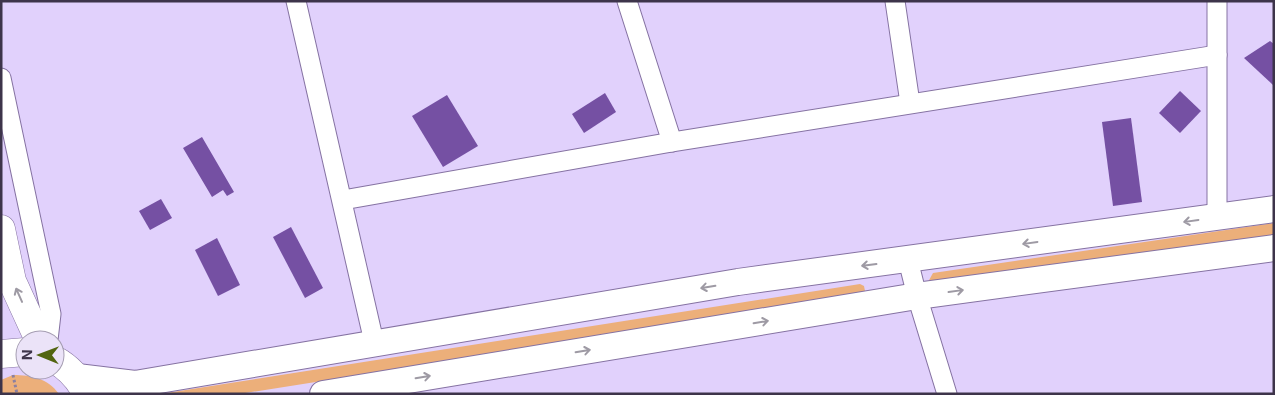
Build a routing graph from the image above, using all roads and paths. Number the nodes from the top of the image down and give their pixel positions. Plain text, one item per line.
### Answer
1 (296, 1) edge
2 (628, 1) edge
3 (895, 1) edge
4 (1217, 1) edge
5 (1217, 55) junction
6 (1, 78) edge
7 (910, 103) junction
8 (672, 142) junction
9 (342, 200) junction
10 (1274, 209) edge
11 (1218, 218) junction
12 (1, 229) edge
13 (1274, 248) edge
14 (908, 260) junction
15 (917, 296) junction
16 (34, 330) edge
17 (49, 330) edge
18 (374, 342) junction
19 (7, 365) edge
20 (65, 367) edge
21 (82, 385) edge
22 (387, 389) edge
23 (17, 394) edge
24 (323, 394) edge
25 (947, 394) edge

1 - 9 street
2 - 8 street
3 - 7 street
4 - 5 street
5 - 7 street
5 - 11 street
6 - 17 street
7 - 8 street
8 - 9 street
9 - 18 street
10 - 11 main road
11 -> 14 main road
16 -> 12 main road
15 -> 13 main road
14 - 15 street
14 -> 18 main road
22 -> 15 main road
15 - 25 street
18 - 21 main road
19 - 23 path
20 - 21 main road
22 - 24 main road

